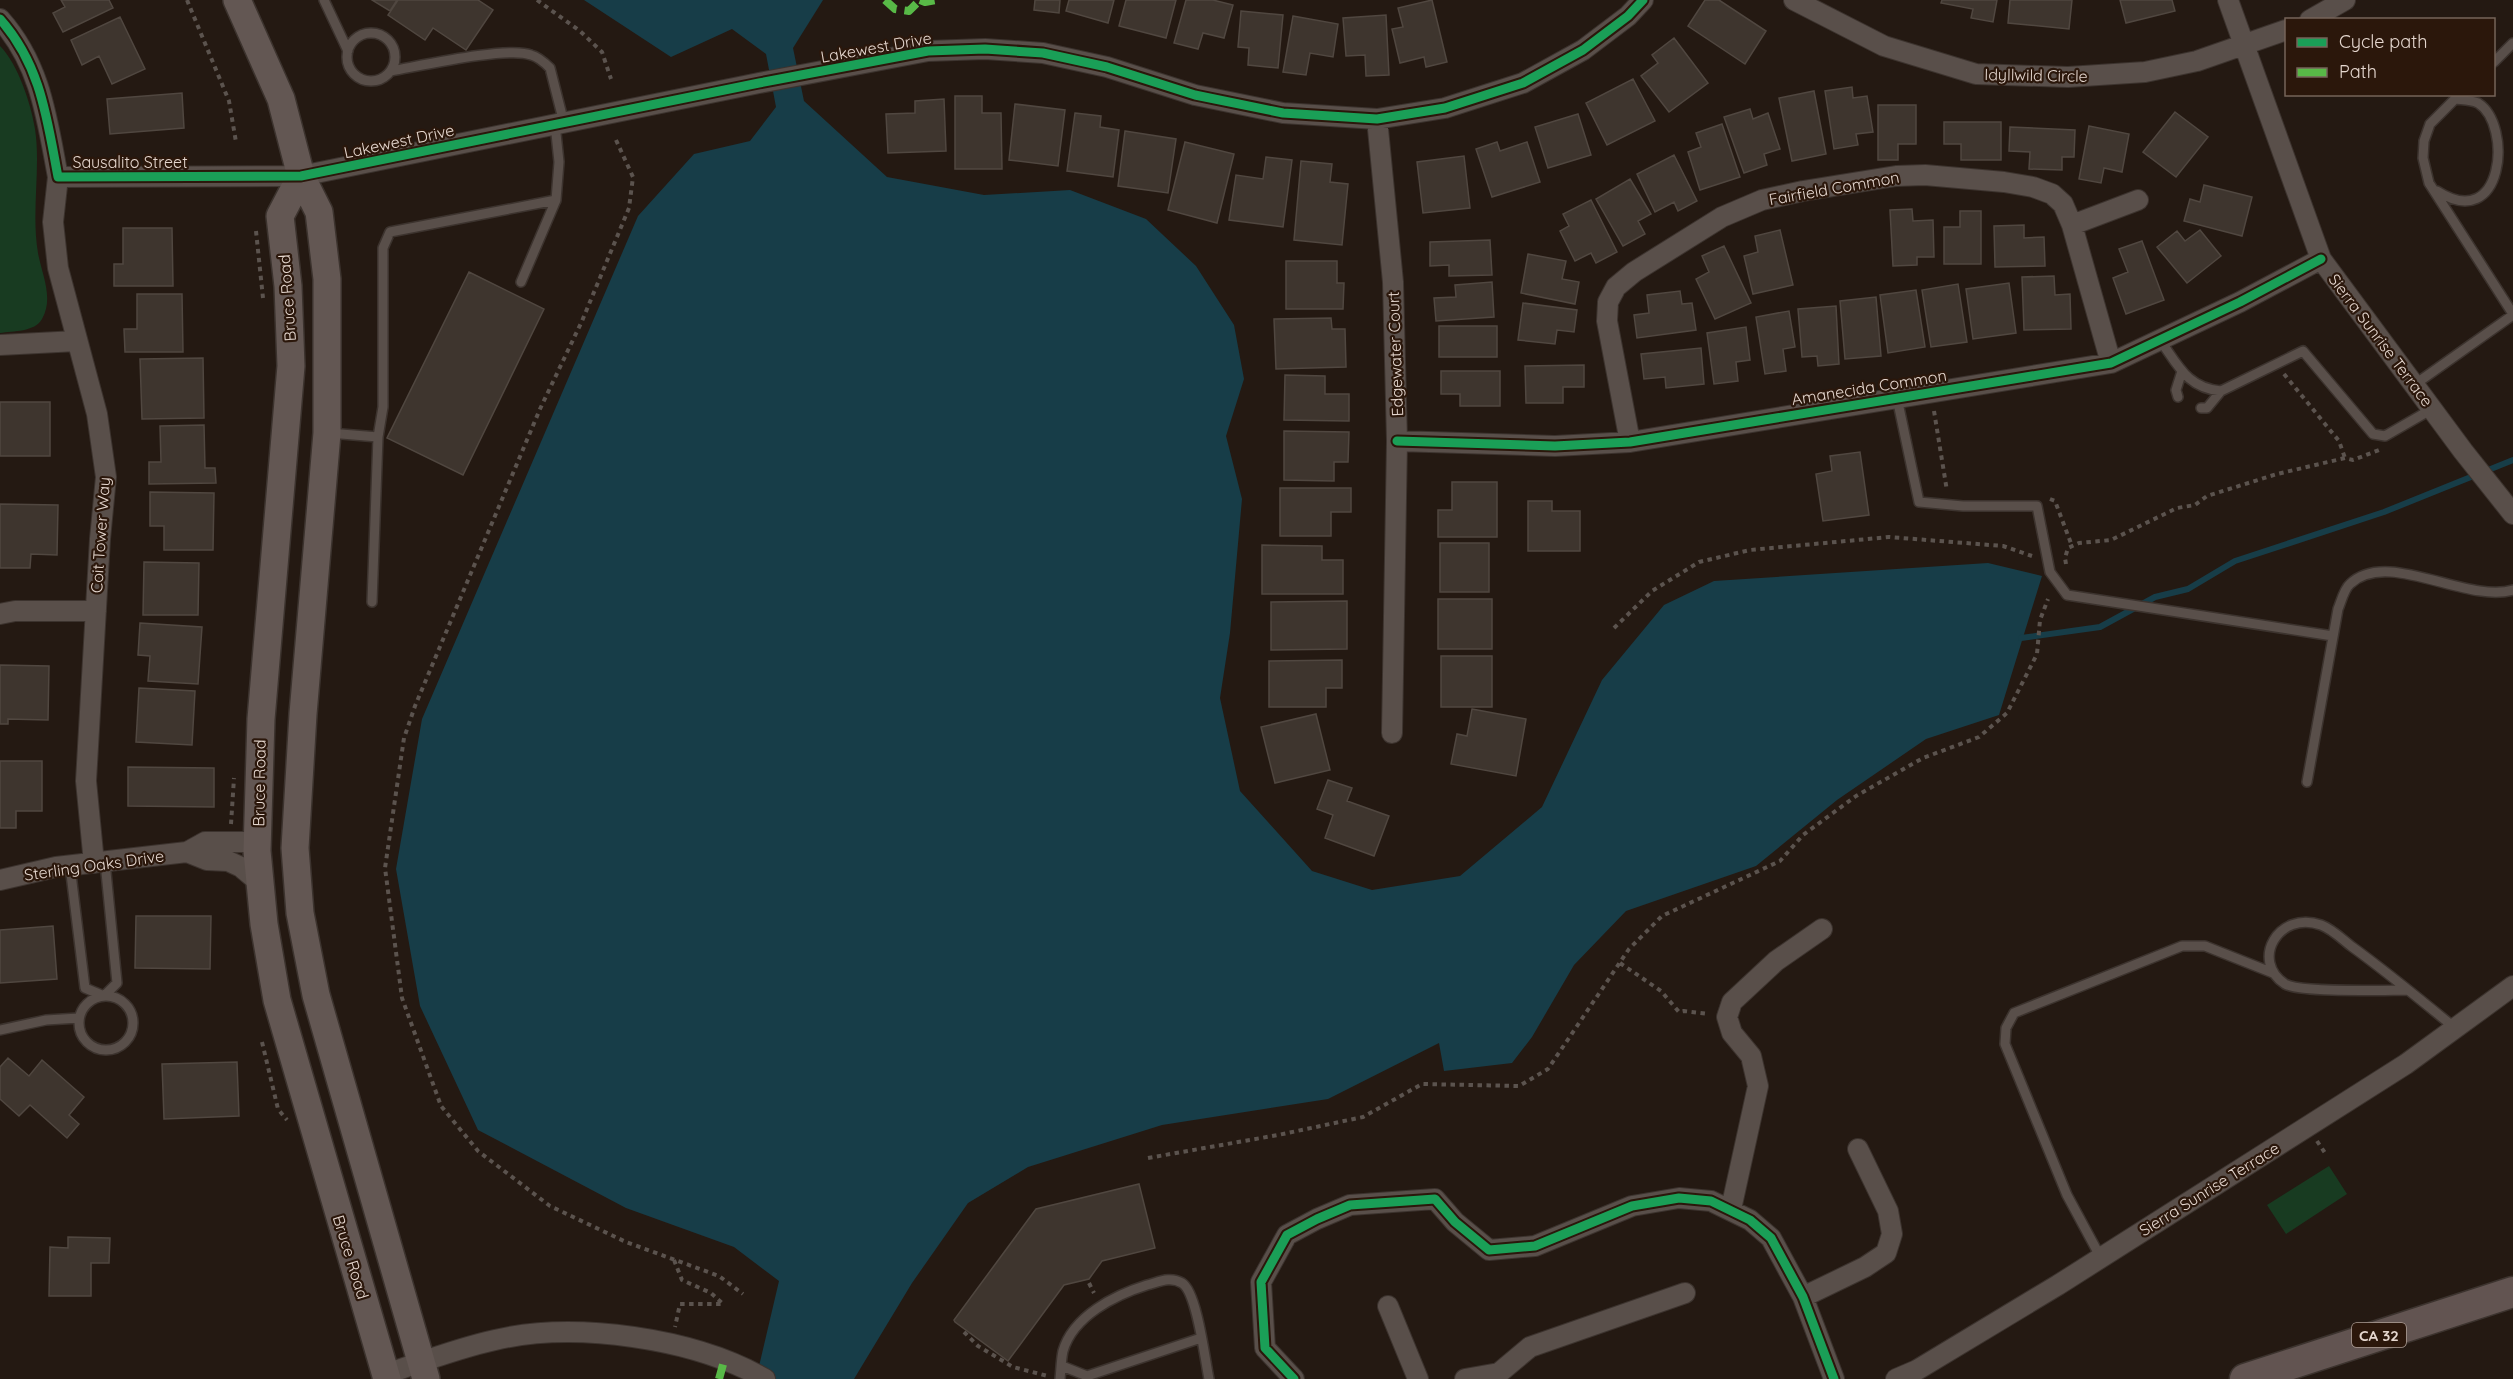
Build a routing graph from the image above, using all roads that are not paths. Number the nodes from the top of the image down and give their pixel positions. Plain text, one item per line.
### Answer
1 (237, 0) edge
2 (324, 0) edge
3 (1643, 0) edge
4 (1794, 0) edge
5 (2228, 0) edge
6 (2345, 0) edge
7 (2314, 18) edge
8 (0, 19) edge
9 (2285, 30) edge
10 (2513, 43) edge
11 (2244, 46) junction
12 (348, 51) junction
13 (2495, 60) edge
14 (391, 70) junction
15 (2457, 97) edge
16 (1377, 119) junction
17 (560, 123) junction
18 (2506, 127) dead end
19 (301, 176) junction
20 (58, 177) junction
21 (2503, 183) dead end
22 (2433, 188) junction
23 (556, 200) junction
24 (2138, 200) dead end
25 (2072, 225) junction
26 (2321, 259) junction
27 (521, 282) dead end
28 (2513, 315) edge
29 (2160, 340) junction
30 (77, 341) junction
31 (0, 345) edge
32 (2111, 363) junction
33 (2182, 371) junction
34 (2414, 385) junction
35 (2221, 391) junction
36 (2178, 397) dead end
37 (1897, 398) junction
38 (2201, 408) dead end
39 (2432, 409) junction
40 (327, 433) junction
41 (378, 436) junction
42 (1397, 441) junction
43 (1630, 442) junction
44 (2513, 514) edge
45 (2513, 590) edge
46 (372, 602) dead end
47 (96, 611) junction
48 (0, 614) edge
49 (2333, 636) junction
50 (1392, 733) dead end
51 (2307, 782) dead end
52 (257, 842) junction
53 (187, 852) junction
54 (100, 863) junction
55 (70, 866) junction
56 (0, 880) edge
57 (260, 883) junction
58 (1822, 929) dead end
59 (2273, 972) junction
60 (2513, 986) edge
61 (2408, 990) junction
62 (316, 995) junction
63 (104, 996) junction
64 (79, 1018) junction
65 (2455, 1028) junction
66 (0, 1030) edge
67 (1858, 1149) dead end
68 (1731, 1209) junction
69 (2101, 1258) junction
70 (2513, 1292) edge
71 (1686, 1293) dead end
72 (1803, 1297) junction
73 (1388, 1306) dead end
74 (1201, 1338) junction
75 (1062, 1366) junction
76 (424, 1371) edge
77 (758, 1375) edge
78 (1500, 1376) edge
79 (386, 1377) edge
80 (1060, 1379) edge
81 (1209, 1379) edge
82 (1294, 1379) edge
83 (1418, 1379) edge
84 (1465, 1379) edge
85 (1834, 1379) edge
86 (1896, 1379) edge
87 (2245, 1379) edge

1 - 19 main road
2 - 12 lane
3 - 16 street, Lakewest Drive
4 - 11 street, Idyllwild Circle
5 - 11 street, Sierra Sunrise Terrace
6 - 7 street
8 - 20 street, Sausalito Street
9 - 11 street, Idyllwild Circle
10 - 13 lane
11 - 26 street, Sierra Sunrise Terrace
12 - 14 lane
12 - 14 lane
14 - 17 lane
15 - 18 lane
15 - 22 lane
16 - 17 street, Lakewest Drive
16 - 42 street, Edgewater Court
17 - 19 street, Lakewest Drive
17 - 23 lane
19 - 20 street, Sausalito Street
19 - 40 main road
19 - 52 main road, Bruce Road
20 - 30 street, Coit Tower Way
21 - 22 lane
22 - 28 lane
23 - 27 lane
23 - 41 lane
24 - 25 street
25 - 32 street, Fairfield Common
25 - 43 street, Fairfield Common
26 - 29 street, Amanecida Common
26 - 34 street, Sierra Sunrise Terrace
28 - 34 lane
29 - 32 street, Amanecida Common
29 - 33 lane
30 - 31 street
30 - 47 street, Coit Tower Way
32 - 37 street, Amanecida Common
33 - 35 lane
33 - 36 lane
34 - 39 street, Sierra Sunrise Terrace
35 - 38 lane
35 - 39 lane
37 - 43 street, Amanecida Common
37 - 49 lane
39 - 44 street, Sierra Sunrise Terrace
40 - 41 lane
40 - 62 main road
41 - 46 lane
42 - 43 street, Amanecida Common
42 - 50 street, Edgewater Court
45 - 49 lane
47 - 48 street
47 - 54 street, Coit Tower Way
49 - 51 lane
52 - 53 street, Sterling Oaks Drive
52 - 57 main road, Bruce Road
52 - 62 main road
53 - 54 street, Sterling Oaks Drive
53 - 57 street, Sterling Oaks Drive
54 - 55 street, Sterling Oaks Drive
54 - 63 lane
55 - 56 street, Sterling Oaks Drive
55 - 63 lane
57 - 79 main road, Bruce Road
58 - 68 street
59 - 61 lane
59 - 61 lane
59 - 69 lane
60 - 65 street, Sierra Sunrise Terrace
61 - 65 lane
62 - 76 main road
63 - 64 lane
63 - 64 lane
64 - 66 lane
65 - 69 street, Sierra Sunrise Terrace
67 - 72 street
68 - 72 street
68 - 82 street
69 - 86 street, Sierra Sunrise Terrace
70 - 87 main road, CA 32
71 - 78 street
72 - 85 street
73 - 83 street
74 - 75 lane
74 - 75 lane
74 - 81 lane
75 - 80 lane
76 - 77 street
76 - 79 street
78 - 84 street

